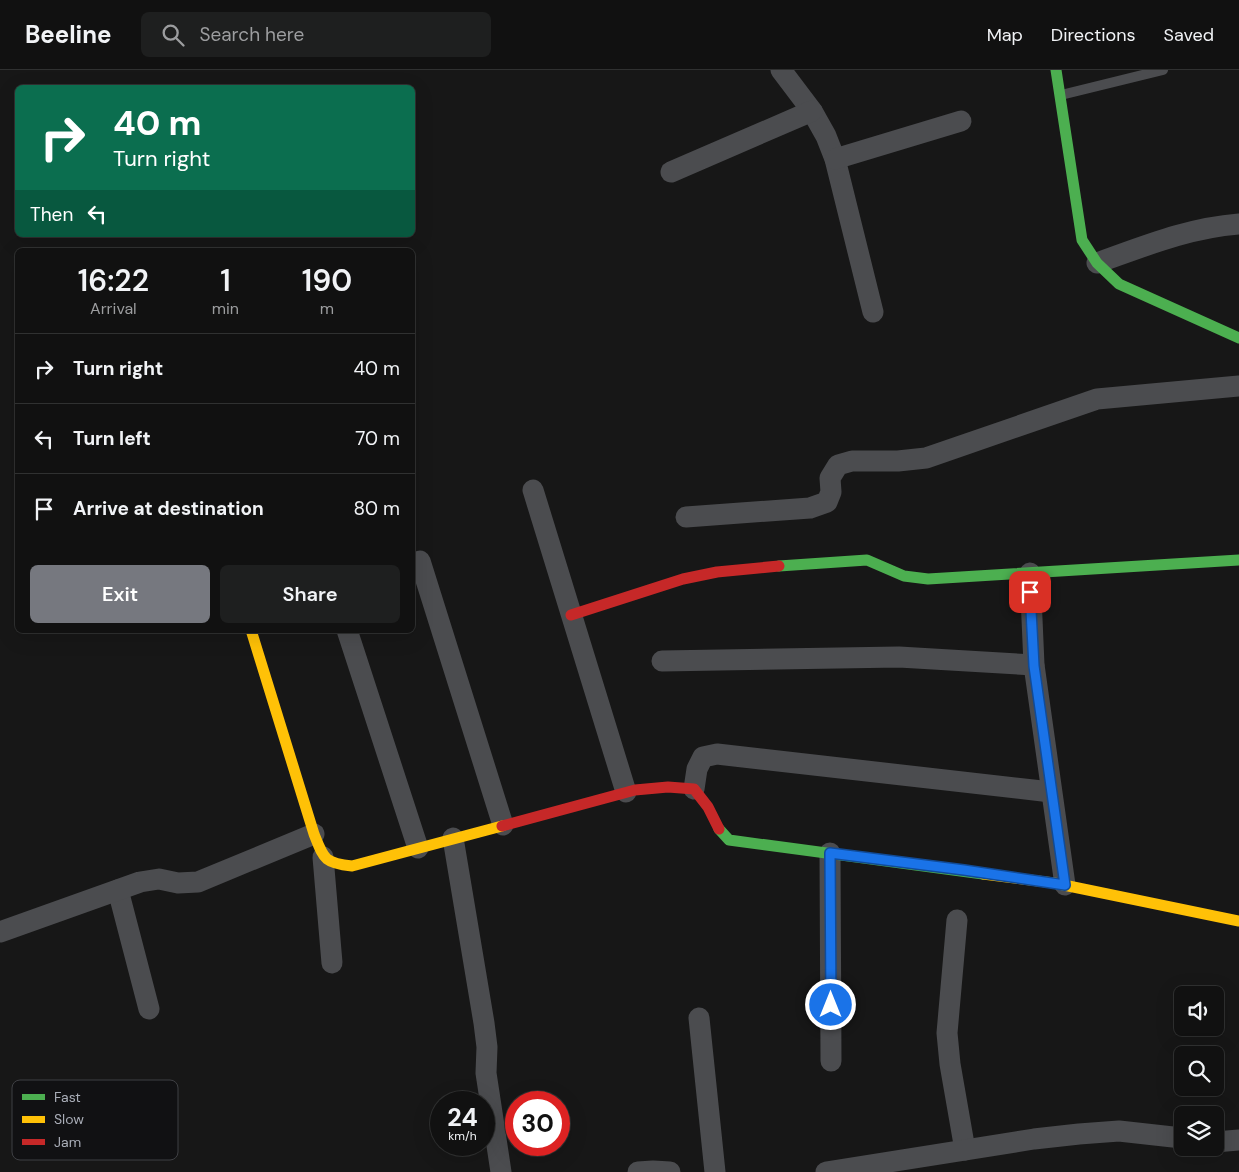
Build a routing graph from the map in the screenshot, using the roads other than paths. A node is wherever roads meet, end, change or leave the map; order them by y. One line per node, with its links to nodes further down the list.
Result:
1 (781, 70): 5 (street)
2 (1056, 70): 4 (street)
3 (1162, 70): 4 (lane)
4 (1060, 95): 10 (street)
5 (812, 111): 7 (street); 8 (street)
6 (961, 121): 7 (street)
7 (835, 159): 11 (street)
8 (671, 172)
9 (1239, 224): 10 (street)
10 (1097, 263): 12 (street)
11 (873, 312)
12 (1239, 338)
13 (1239, 386): 15 (street)
14 (533, 490): 19 (street)
15 (686, 518)
16 (1239, 560): 18 (street)
17 (420, 561): 27 (street)
18 (1030, 573): 19 (street); 23 (street)
19 (572, 615): 25 (street)
20 (252, 633): 28 (street)
21 (347, 633): 30 (street)
22 (662, 661): 23 (street)
23 (1034, 666): 26 (street)
24 (694, 789): 25 (street); 26 (street); 31 (street)
25 (626, 792): 27 (street)
26 (1051, 792): 33 (street)
27 (503, 825): 29 (street)
28 (314, 834): 32 (street); 34 (street)
29 (453, 838): 30 (street); 47 (street)
30 (418, 848): 32 (street)
31 (830, 853): 33 (street); 41 (street)
32 (323, 857): 38 (street)
33 (1065, 885): 36 (street)
34 (118, 890): 37 (street); 39 (street)
35 (957, 920): 45 (street)
36 (1239, 921)
37 (0, 932)
38 (332, 963)
39 (148, 1009)
40 (699, 1018): 50 (street)
41 (831, 1061)
42 (1174, 1137): 45 (street)
43 (1239, 1140): 44 (street)
44 (1224, 1141)
45 (965, 1150): 46 (street)
46 (926, 1164): 51 (street)
47 (501, 1172)
48 (638, 1172): 49 (street)
49 (670, 1172)
50 (715, 1172)
51 (826, 1172)

